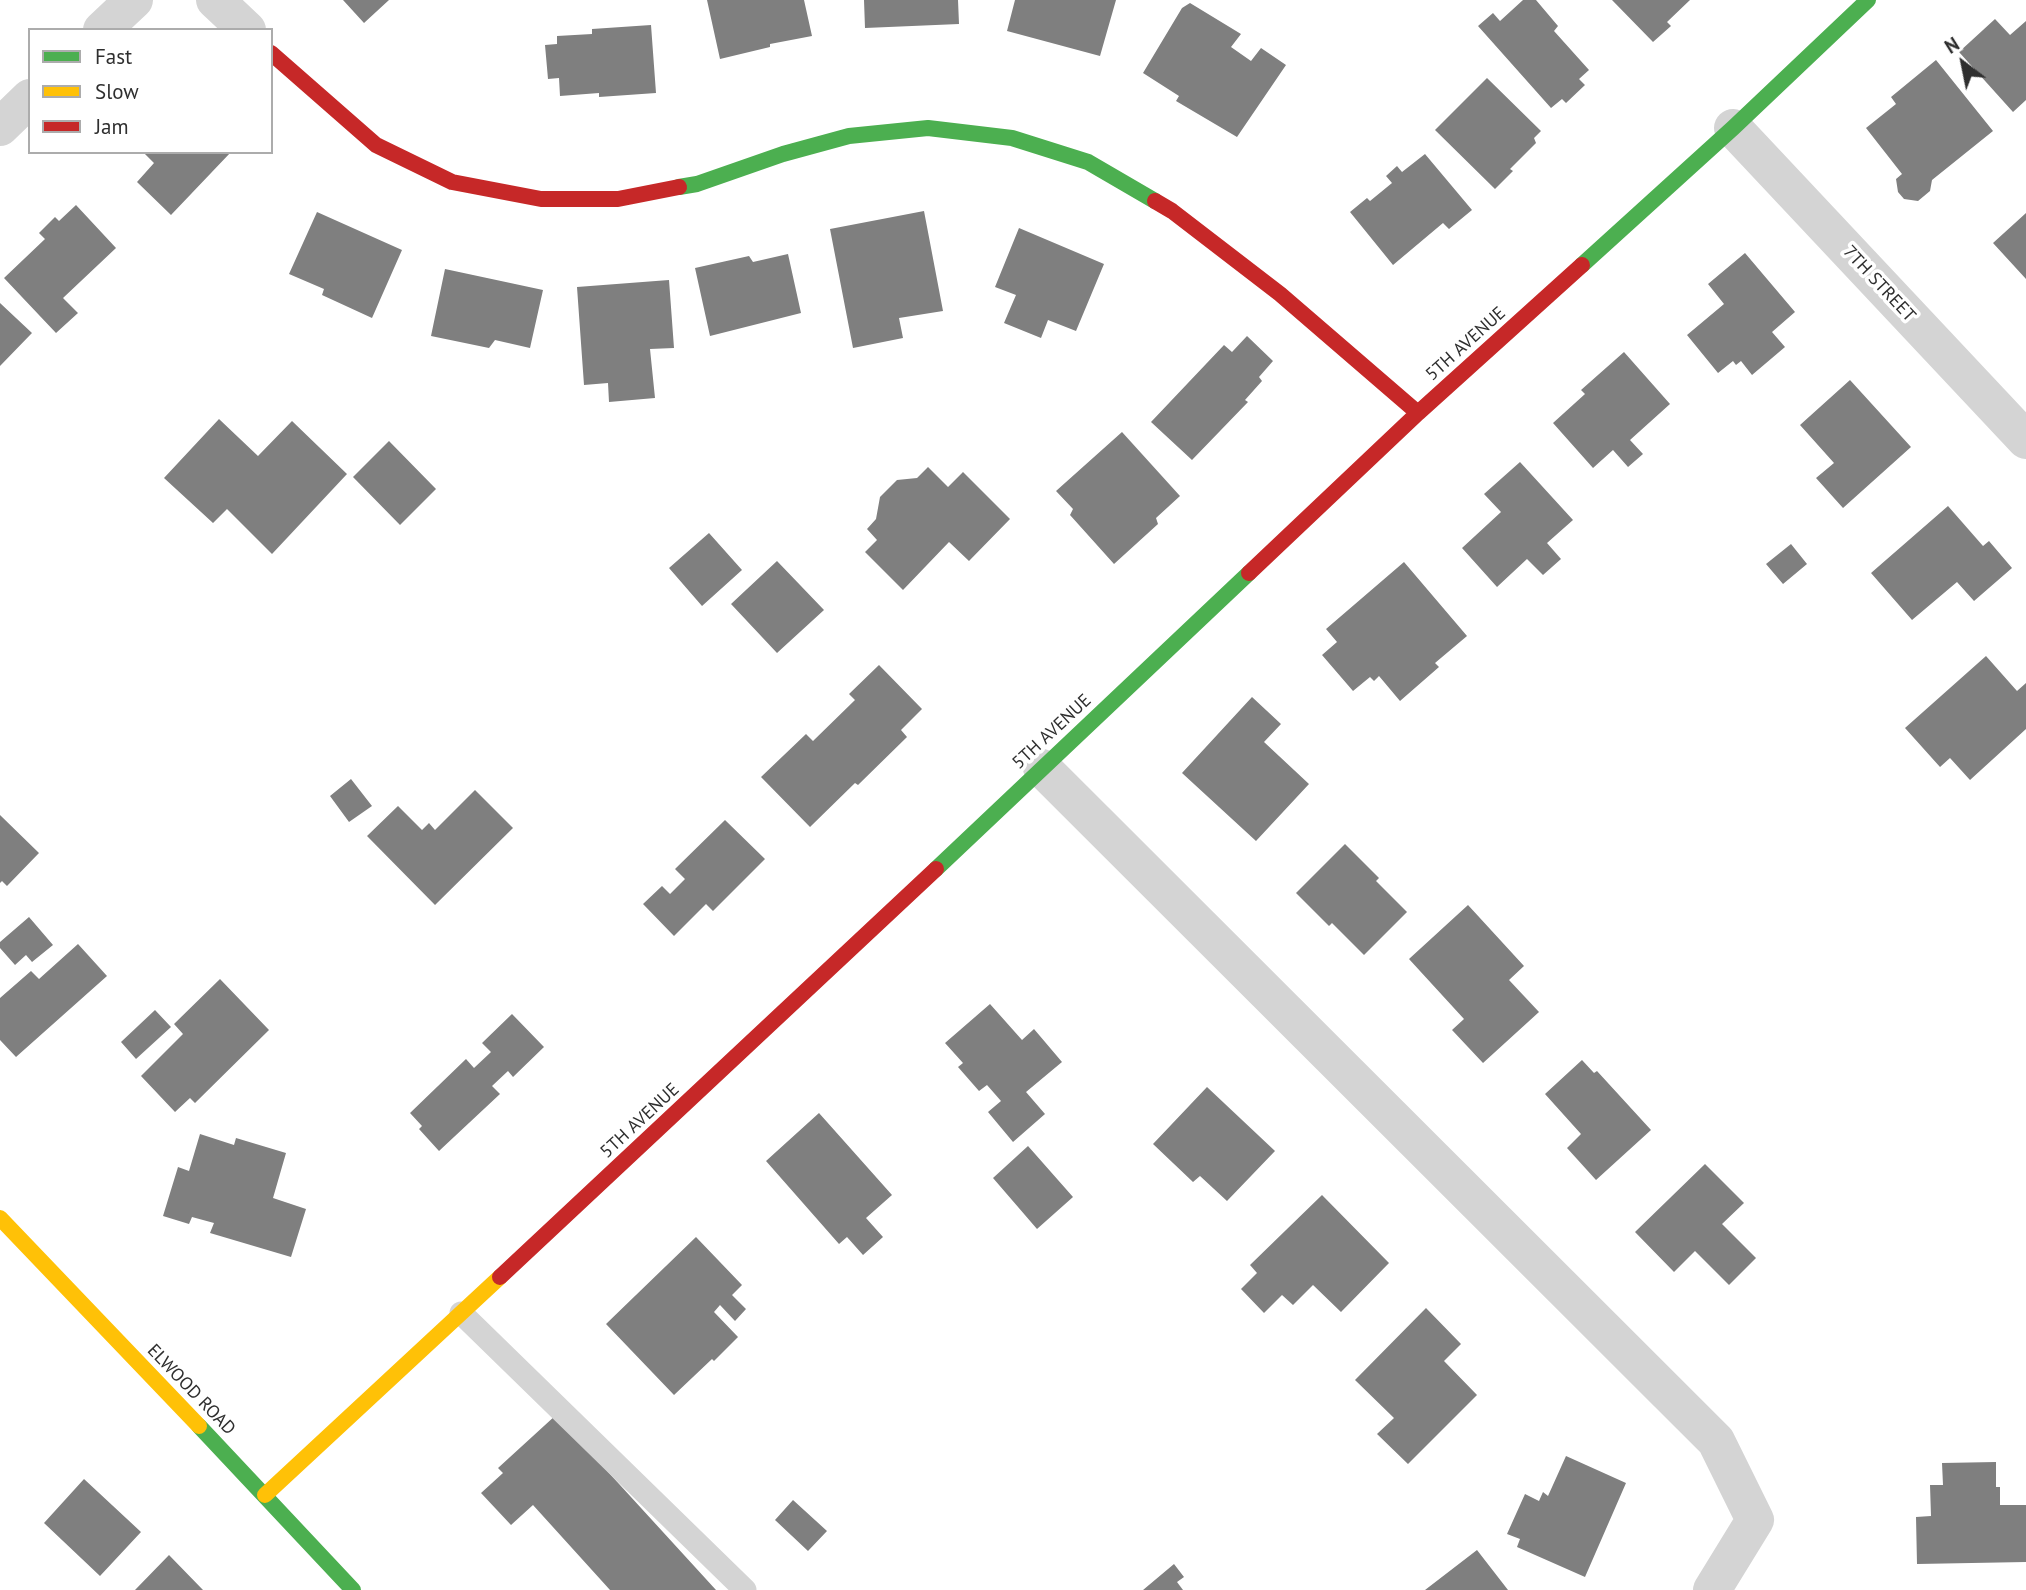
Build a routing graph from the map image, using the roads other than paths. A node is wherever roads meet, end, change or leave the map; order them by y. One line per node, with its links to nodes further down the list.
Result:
1 (134, 0): 4 (street)
2 (215, 0): 5 (street)
3 (1868, 0): 9 (street, 5TH AVENUE)
4 (104, 28)
5 (245, 28)
6 (273, 55): 10 (street)
7 (28, 100): 8 (street)
8 (0, 127)
9 (1733, 128): 10 (street, 5TH AVENUE); 11 (street, 7TH STREET)
10 (1418, 413): 12 (street, 5TH AVENUE)
11 (2026, 440)
12 (1042, 768): 14 (street, 5TH AVENUE); 18 (street)
13 (0, 1218): 15 (street, ELWOOD ROAD)
14 (461, 1313): 15 (street, 5TH AVENUE); 17 (lane)
15 (265, 1495): 16 (street, ELWOOD ROAD)
16 (353, 1590)
17 (745, 1590)
18 (1712, 1590)

